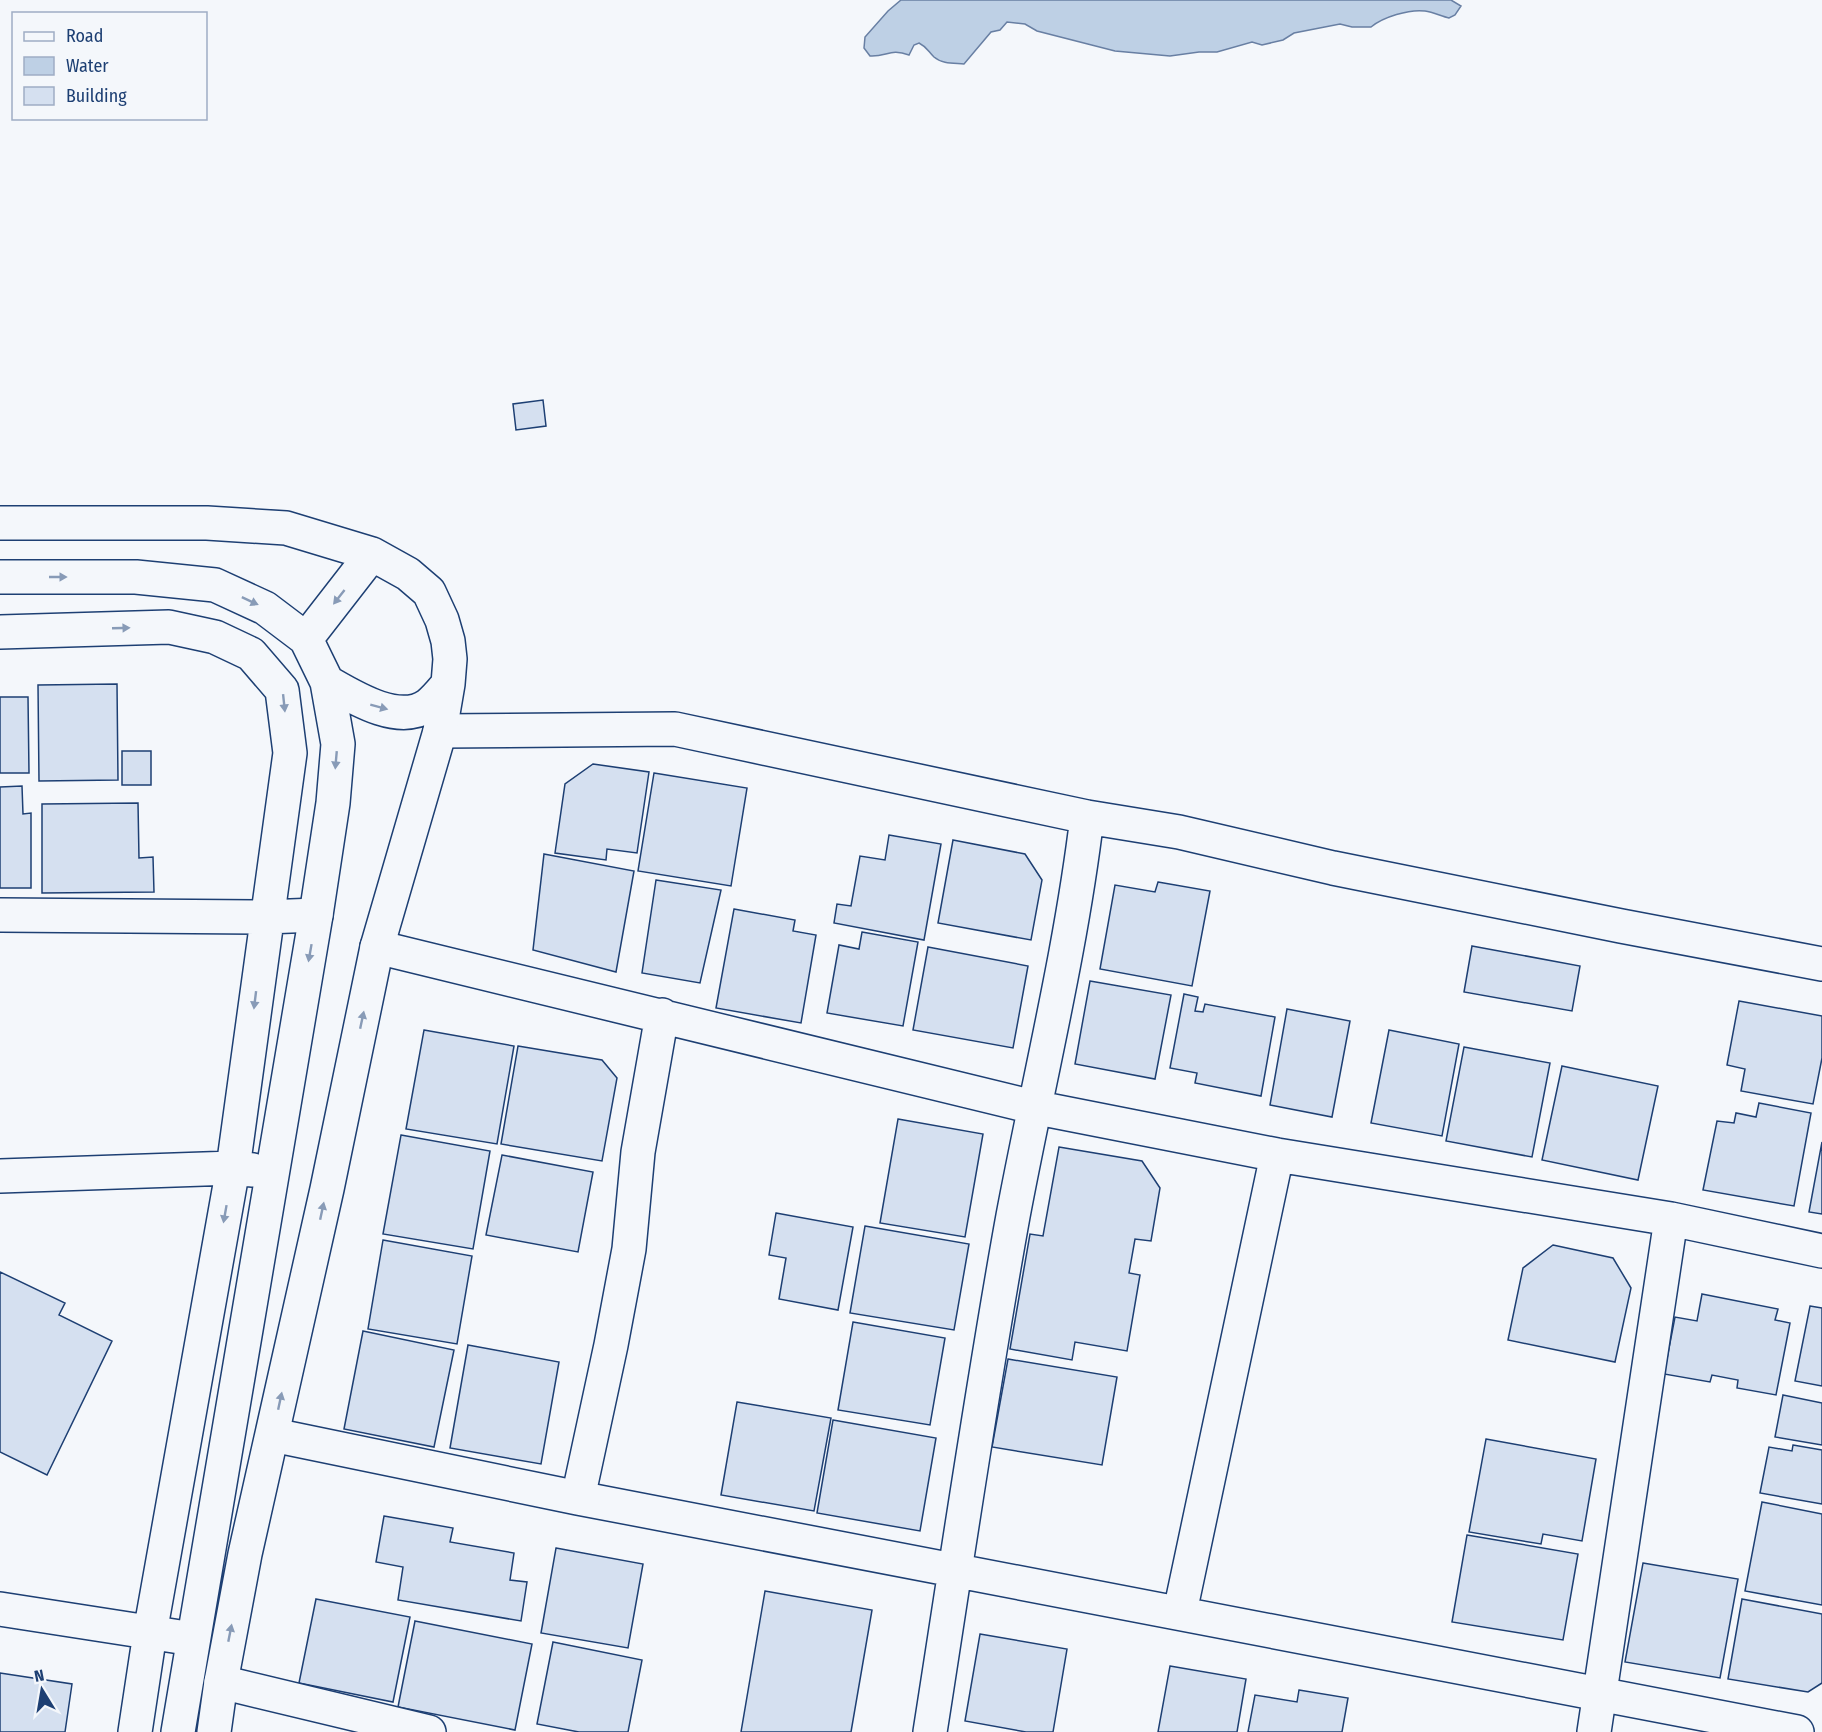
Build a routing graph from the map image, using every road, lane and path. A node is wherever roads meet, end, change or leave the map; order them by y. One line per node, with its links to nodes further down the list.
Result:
1 (0, 523): 2 (street)
2 (372, 554): 5 (street, one-way to 5); 7 (street)
3 (0, 578): 5 (street, one-way to 5)
4 (0, 632): 12 (street, one-way to 12)
5 (306, 639): 6 (street)
6 (327, 682): 7 (street, one-way to 7); 11 (street, one-way to 11)
7 (448, 684): 8 (street)
8 (440, 731): 9 (street); 13 (street)
9 (1087, 817): 14 (street); 16 (street)
10 (0, 915): 12 (street)
11 (316, 915): 12 (street); 19 (street, one-way to 19)
12 (266, 917): 18 (street, one-way to 18)
13 (377, 947): 15 (street); 23 (street, one-way to 13)
14 (1822, 964)
15 (662, 1015): 16 (street); 24 (street)
16 (1033, 1107): 17 (street); 25 (street)
17 (1277, 1155): 21 (street); 27 (street)
18 (233, 1168): 19 (street); 20 (street); 28 (street, one-way to 28)
19 (272, 1173): 29 (street)
20 (0, 1176)
21 (1671, 1219): 22 (street); 31 (street)
22 (1822, 1251)
23 (273, 1435): 24 (street); 30 (street, one-way to 23)
24 (578, 1498): 25 (street)
25 (956, 1570): 27 (street); 36 (street)
26 (0, 1609): 28 (street)
27 (1180, 1612): 31 (street)
28 (150, 1633): 29 (street); 32 (street)
29 (193, 1639): 33 (street)
30 (221, 1682): 34 (street); 35 (street)
31 (1600, 1694): 37 (street); 38 (street)
32 (135, 1732)
33 (178, 1732)
34 (213, 1732)
35 (429, 1732)
36 (930, 1732)
37 (1594, 1732)
38 (1797, 1732)

